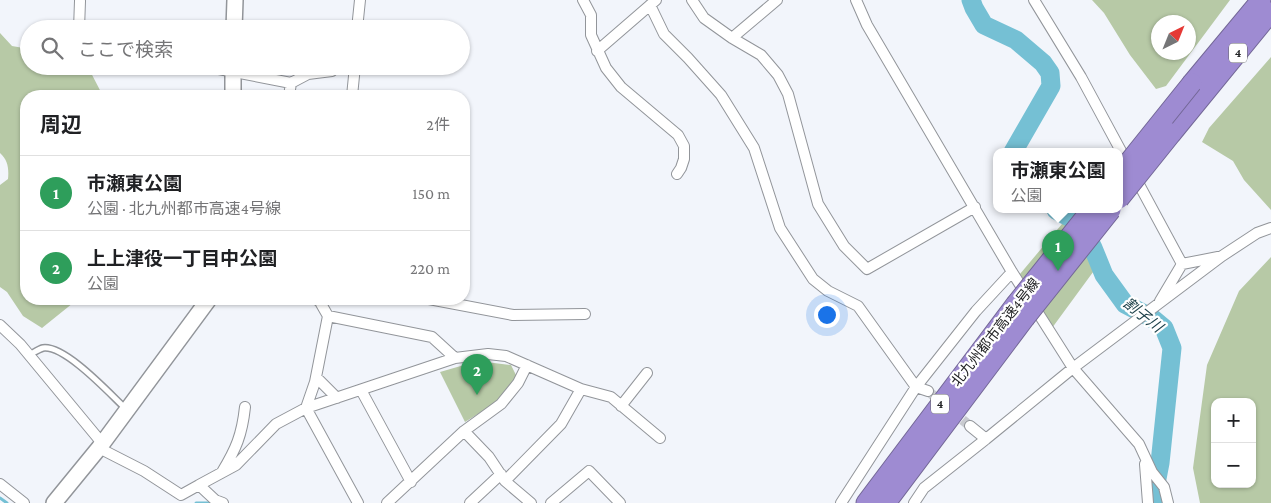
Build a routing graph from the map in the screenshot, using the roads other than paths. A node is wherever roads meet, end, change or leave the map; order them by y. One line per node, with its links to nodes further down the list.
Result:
1 (235, 0): 14 (street)
2 (360, 0): 15 (street)
3 (583, 0): 19 (street)
4 (692, 0): 17 (street)
5 (777, 0): 17 (street)
6 (856, 0): 34 (street)
7 (1034, 0): 29 (street)
8 (1254, 0): 18 (highway)
9 (1261, 0): 18 (highway, 4)
10 (80, 2): 13 (street)
11 (653, 2): 19 (street); 55 (street)
12 (1271, 12): 28 (highway, 4)
13 (79, 20)
14 (234, 20)
15 (358, 20)
16 (1271, 24): 28 (highway)
17 (732, 38): 34 (street)
18 (1219, 50): 28 (highway, 4)
19 (597, 51): 32 (street)
20 (233, 75): 25 (street)
21 (255, 75): 24 (street)
22 (306, 75): 24 (street)
23 (354, 75): 27 (street)
24 (290, 83): 26 (street)
25 (234, 90)
26 (289, 90)
27 (353, 90)
28 (1202, 91): 31 (highway, 4, bridge); 33 (highway, 4, bridge)
29 (1119, 148)
30 (1123, 155): 39 (street)
31 (1123, 170)
32 (676, 174)
33 (1123, 194)
34 (975, 207): 40 (street)
35 (1089, 213): 45 (highway, 北九州都市高速4号線 / 4, bridge)
36 (1108, 213): 45 (highway, 北九州都市高速4号線 / 4, bridge)
37 (1271, 228): 38 (street)
38 (1222, 256): 39 (street); 44 (street)
39 (1182, 264): 44 (street)
40 (1012, 272): 52 (street); 55 (street)
41 (205, 305): 63 (street)
42 (322, 305): 47 (street)
43 (459, 305): 46 (street)
44 (1156, 306): 52 (street)
45 (1020, 311): 86 (highway, 北九州都市高速4号線 / 4); 87 (highway, 北九州都市高速4号線 / 4)
46 (585, 314)
47 (328, 316): 50 (street); 54 (street)
48 (0, 326): 49 (street)
49 (29, 355): 63 (lane); 68 (street)
50 (455, 358): 51 (street); 56 (street)
51 (527, 365): 57 (street); 65 (street)
52 (1073, 368): 67 (street); 69 (street)
53 (647, 373): 60 (street)
54 (316, 377): 59 (street); 62 (street)
55 (916, 387): 58 (street); 85 (street)
56 (361, 390): 59 (street); 72 (street)
57 (581, 390): 60 (street); 71 (street)
58 (928, 391)
59 (337, 398): 62 (street)
60 (621, 406): 66 (street)
61 (245, 407): 70 (street)
62 (306, 408): 70 (street); 79 (street)
63 (127, 410): 68 (street)
64 (970, 426): 67 (street)
65 (464, 431): 71 (street); 72 (street)
66 (660, 438)
67 (986, 439): 88 (street)
68 (100, 445): 75 (street); 77 (street)
69 (1145, 460): 89 (street); 90 (street)
70 (221, 473): 74 (street)
71 (503, 477): 81 (street); 82 (street)
72 (411, 482): 80 (street)
73 (0, 484): 76 (street)
74 (199, 485): 75 (street); 78 (street)
75 (181, 500)
76 (24, 503)
77 (54, 503)
78 (223, 503)
79 (358, 503)
80 (387, 503)
81 (470, 503)
82 (531, 503)
83 (551, 503): 84 (street)
84 (620, 503)
85 (841, 503)
86 (866, 503)
87 (886, 503)
88 (914, 503)
89 (1148, 503)
90 (1168, 503)

